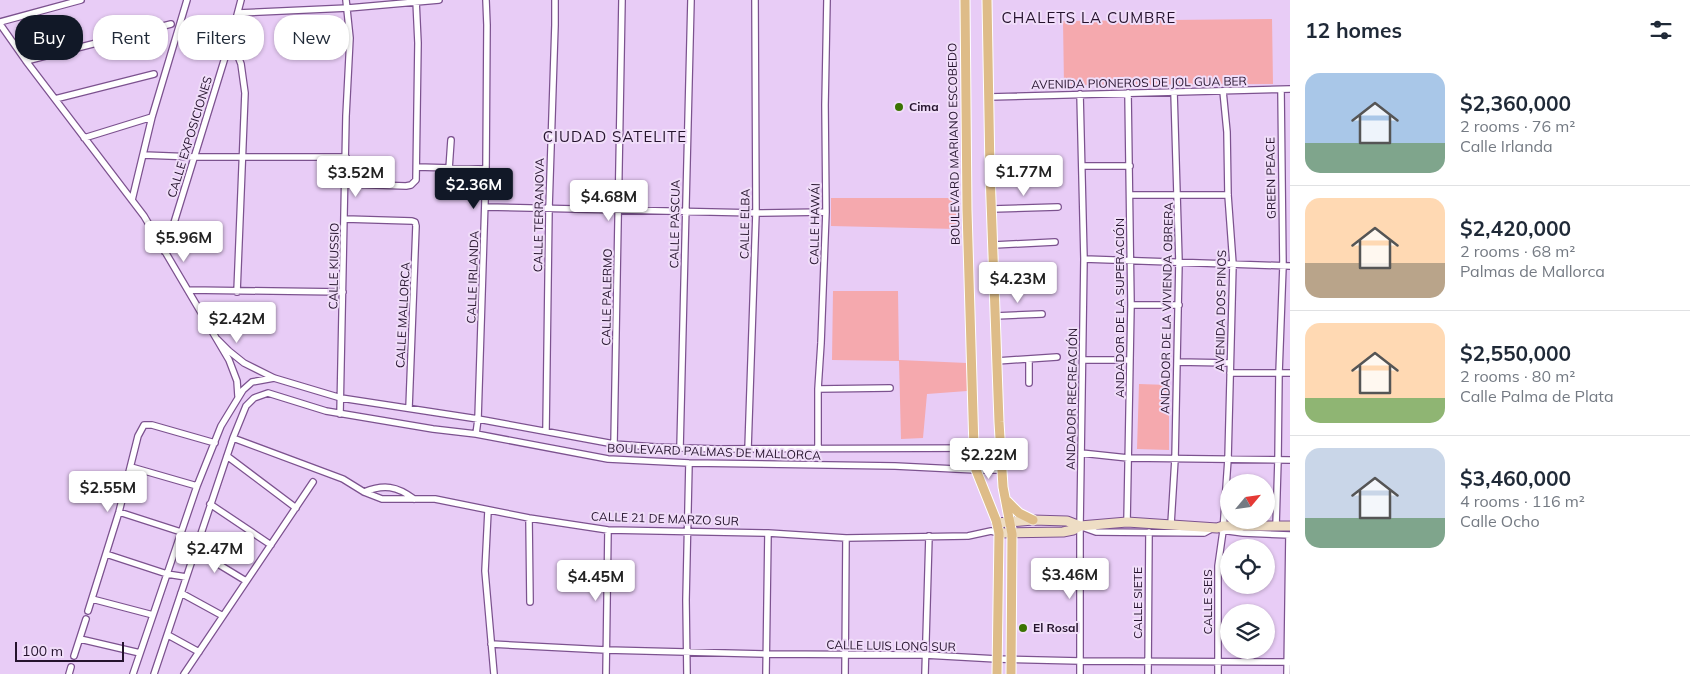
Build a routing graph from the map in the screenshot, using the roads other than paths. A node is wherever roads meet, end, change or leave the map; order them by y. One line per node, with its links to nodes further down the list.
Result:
1 (81, 0): 17 (street)
2 (187, 0): 31 (street)
3 (241, 0): 16 (street, CALLE EXPOSICIONES)
4 (346, 0): 15 (street, CALLE KIUSSIO)
5 (439, 0): 14 (street)
6 (486, 0): 42 (street, CALLE IRLANDA)
7 (554, 0): 52 (street, CALLE TERRANOVA)
8 (622, 0): 53 (street, CALLE PALERMO)
9 (691, 0): 55 (street, CALLE PASCUA)
10 (755, 0): 57 (street, CALLE ELBA)
11 (827, 0): 56 (street, CALLE HAWÁI)
12 (965, 0): 106 (main road, BOULEVARD MARIANO ESCOBEDO)
13 (987, 0): 29 (main road)
14 (416, 1): 15 (street); 40 (street)
15 (348, 8): 16 (street); 37 (street, CALLE KIUSSIO)
16 (238, 13)
17 (0, 23): 21 (street)
18 (171, 24): 21 (street)
19 (224, 60): 35 (street, CALLE EXPOSICIONES)
20 (239, 60): 36 (street)
21 (26, 61): 30 (street)
22 (154, 74): 30 (street)
23 (1280, 90): 24 (street, AVENIDA PIONEROS DE JOL GUA BER); 25 (street, AVENIDA PIONEROS DE JOL GUA BER); 66 (street, GREEN PEACE)
24 (1290, 90)
25 (1223, 91): 26 (street, AVENIDA PIONEROS DE JOL GUA BER); 47 (street, AVENIDA DOS PINOS)
26 (1174, 92): 28 (street, AVENIDA PIONEROS DE JOL GUA BER); 48 (street, ANDADOR DE LA VIVIENDA OBRERA)
27 (1080, 94): 28 (street, AVENIDA PIONEROS DE JOL GUA BER); 29 (street, AVENIDA PIONEROS DE JOL GUA BER); 38 (street, ANDADOR RECREACIÓN)
28 (1128, 94): 39 (street, ANDADOR DE LA SUPERACIÓN)
29 (989, 97): 44 (main road)
30 (55, 99): 32 (street)
31 (152, 117): 32 (street); 34 (street)
32 (84, 138): 49 (street)
33 (451, 140): 41 (street)
34 (143, 154): 35 (street); 49 (street)
35 (195, 157): 36 (street); 61 (street, CALLE EXPOSICIONES)
36 (241, 157): 37 (street); 71 (street)
37 (346, 157): 45 (street, CALLE KIUSSIO)
38 (1083, 166): 39 (street); 62 (street, ANDADOR RECREACIÓN)
39 (1130, 166): 46 (street, ANDADOR DE LA SUPERACIÓN)
40 (417, 167): 41 (street); 45 (street)
41 (449, 169): 42 (street)
42 (486, 170): 51 (street, CALLE IRLANDA)
43 (1056, 170): 44 (street)
44 (990, 172): 54 (main road)
45 (346, 184): 58 (street, CALLE KIUSSIO)
46 (1130, 195): 48 (street); 63 (street, ANDADOR DE LA SUPERACIÓN)
47 (1228, 195): 48 (street); 65 (street, AVENIDA DOS PINOS)
48 (1178, 196): 64 (street, ANDADOR DE LA VIVIENDA OBRERA)
49 (132, 200): 61 (street)
50 (1058, 206): 54 (street)
51 (485, 207): 52 (street); 96 (street, CALLE IRLANDA)
52 (549, 208): 53 (street); 97 (street, CALLE TERRANOVA)
53 (619, 209): 55 (street); 101 (street, CALLE PALERMO)
54 (992, 209): 60 (main road)
55 (685, 211): 57 (street); 102 (street, CALLE PASCUA)
56 (826, 212): 57 (street); 91 (street, CALLE HAWÁI)
57 (756, 213): 105 (street, CALLE ELBA)
58 (345, 219): 72 (street, CALLE KIUSSIO); 94 (street, CALLE MALLORCA)
59 (1055, 242): 60 (street)
60 (994, 245): 69 (main road)
61 (165, 252): 70 (street)
62 (1084, 259): 63 (street); 80 (street, ANDADOR RECREACIÓN)
63 (1131, 261): 64 (street); 73 (street, ANDADOR DE LA SUPERACIÓN)
64 (1179, 262): 65 (street); 74 (street, ANDADOR DE LA VIVIENDA OBRERA)
65 (1233, 264): 66 (street); 84 (street, AVENIDA DOS PINOS)
66 (1283, 266): 67 (street); 86 (street, GREEN PEACE)
67 (1290, 266)
68 (1049, 278): 69 (street)
69 (995, 280): 76 (main road)
70 (188, 290): 71 (street); 77 (street)
71 (237, 292): 72 (street)
72 (343, 292): 93 (street, CALLE KIUSSIO)
73 (1131, 305): 74 (street); 81 (street, ANDADOR DE LA SUPERACIÓN)
74 (1178, 305): 83 (street, ANDADOR DE LA VIVIENDA OBRERA)
75 (1042, 314): 76 (street)
76 (996, 316): 82 (main road)
77 (217, 339): 88 (street, BOULEVARD PALMAS DE MALLORCA); 92 (street)
78 (1056, 357): 79 (street)
79 (1029, 359): 82 (street); 89 (street)
80 (1083, 360): 81 (street); 107 (street, ANDADOR RECREACIÓN)
81 (1130, 360): 109 (street, ANDADOR DE LA SUPERACIÓN)
82 (997, 361): 104 (main road)
83 (1177, 362): 84 (street); 110 (street, ANDADOR DE LA VIVIENDA OBRERA)
84 (1230, 363): 85 (street, AVENIDA DOS PINOS)
85 (1230, 372): 86 (street); 111 (street, AVENIDA DOS PINOS)
86 (1278, 373): 87 (street); 112 (street, GREEN PEACE)
87 (1290, 373)
88 (274, 378): 92 (street); 93 (street, BOULEVARD PALMAS DE MALLORCA)
89 (1029, 383)
90 (890, 388): 91 (street)
91 (818, 389): 103 (street, CALLE HAWÁI)
92 (238, 396): 100 (street)
93 (341, 398): 94 (street, BOULEVARD PALMAS DE MALLORCA); 95 (street, CALLE KIUSSIO)
94 (409, 408): 96 (street, BOULEVARD PALMAS DE MALLORCA)
95 (340, 414): 98 (street, BOULEVARD PALMAS DE MALLORCA); 99 (street, BOULEVARD PALMAS DE MALLORCA)
96 (478, 419): 97 (street, BOULEVARD PALMAS DE MALLORCA); 98 (street, CALLE IRLANDA)
97 (546, 431): 101 (street, BOULEVARD PALMAS DE MALLORCA)
98 (476, 434): 114 (street, BOULEVARD PALMAS DE MALLORCA)
99 (233, 438): 108 (street); 121 (street, CALLE 21 DE MARZO SUR)
100 (215, 443): 115 (street); 119 (street)
101 (614, 444): 102 (street, BOULEVARD PALMAS DE MALLORCA)
102 (680, 448): 105 (street, BOULEVARD PALMAS DE MALLORCA)
103 (818, 448): 105 (street, BOULEVARD PALMAS DE MALLORCA); 106 (street, BOULEVARD PALMAS DE MALLORCA)
104 (1000, 448): 106 (street, BOULEVARD PALMAS DE MALLORCA); 117 (main road)
105 (748, 449)
106 (974, 449): 116 (main road, BOULEVARD MARIANO ESCOBEDO)
107 (1081, 453): 109 (street); 134 (street, ANDADOR RECREACIÓN)
108 (227, 456): 125 (street); 126 (street)
109 (1128, 458): 110 (street); 132 (street, ANDADOR DE LA SUPERACIÓN)
110 (1175, 459): 111 (street); 133 (street, ANDADOR DE LA VIVIENDA OBRERA)
111 (1228, 459): 112 (street); 136 (street, AVENIDA DOS PINOS)
112 (1278, 460): 113 (street); 135 (street, GREEN PEACE)
113 (1290, 460)
114 (689, 463): 116 (street, BOULEVARD PALMAS DE MALLORCA); 140 (street)
115 (131, 467): 119 (street); 128 (street)
116 (976, 470): 117 (street, BOULEVARD PALMAS DE MALLORCA); 137 (main road, BOULEVARD MARIANO ESCOBEDO)
117 (1002, 470): 122 (main road)
118 (313, 482): 126 (street)
119 (197, 486): 139 (street)
120 (400, 490): 121 (street); 123 (street); 124 (street)
121 (364, 492): 123 (street, CALLE 21 DE MARZO SUR)
122 (1005, 498): 130 (main road); 131 (main road)
123 (398, 500): 124 (street, CALLE 21 DE MARZO SUR)
124 (414, 500): 127 (street, CALLE 21 DE MARZO SUR)
125 (210, 504): 147 (street); 148 (street)
126 (296, 508): 147 (street)
127 (488, 510): 129 (street, CALLE 21 DE MARZO SUR); 162 (street)
128 (119, 512): 139 (street); 149 (street)
129 (529, 518): 138 (street, CALLE 21 DE MARZO SUR); 155 (street)
130 (1033, 520): 131 (street); 134 (street)
131 (1010, 521): 137 (street); 144 (main road)
132 (1127, 522): 133 (street); 134 (street)
133 (1171, 524): 136 (street)
134 (1080, 526): 141 (street); 144 (street); 173 (street, ANDADOR RECREACIÓN)
135 (1276, 526): 136 (street); 142 (street)
136 (1219, 528): 141 (street); 142 (street); 175 (street, CALLE SEIS)
137 (996, 529): 144 (street); 145 (street, CALLE 21 DE MARZO SUR); 171 (main road, BOULEVARD MARIANO ESCOBEDO)
138 (608, 530): 140 (street, CALLE 21 DE MARZO SUR); 163 (street)
139 (181, 532): 150 (street)
140 (687, 532): 143 (street, CALLE 21 DE MARZO SUR); 164 (street)
141 (1149, 532): 174 (street, CALLE SIETE)
142 (1290, 532): 176 (street)
143 (768, 533): 146 (street, CALLE 21 DE MARZO SUR); 167 (street)
144 (1012, 534): 172 (main road)
145 (930, 536): 146 (street, CALLE 21 DE MARZO SUR); 169 (street)
146 (846, 538): 168 (street)
147 (271, 545): 152 (street)
148 (195, 550): 151 (street); 152 (street)
149 (106, 554): 150 (street); 154 (street)
150 (167, 574): 151 (street); 157 (street)
151 (186, 577): 153 (street)
152 (246, 581): 158 (street)
153 (181, 593): 158 (street); 160 (street)
154 (92, 599): 156 (street); 157 (street)
155 (530, 602)
156 (88, 611)
157 (153, 615): 166 (street)
158 (223, 616): 165 (street)
159 (86, 620): 161 (street)
160 (168, 635): 165 (street); 180 (street)
161 (80, 639): 166 (street); 170 (street)
162 (491, 644): 163 (street, CALLE LUIS LONG SUR); 182 (street)
163 (606, 650): 164 (street, CALLE LUIS LONG SUR); 183 (street)
164 (688, 651): 167 (street, CALLE LUIS LONG SUR); 184 (street)
165 (199, 652): 181 (street)
166 (140, 653): 179 (street)
167 (766, 654): 168 (street, CALLE LUIS LONG SUR); 185 (street)
168 (845, 655): 169 (street, CALLE LUIS LONG SUR); 186 (street)
169 (925, 655): 171 (street, CALLE LUIS LONG SUR); 187 (street)
170 (74, 656)
171 (997, 659): 172 (street, CALLE LUIS LONG SUR); 188 (main road, BOULEVARD MARIANO ESCOBEDO)
172 (1012, 660): 173 (street, CALLE LUIS LONG SUR); 189 (main road)
173 (1080, 660): 174 (street, CALLE LUIS LONG SUR); 190 (street, ANDADOR RECREACIÓN)
174 (1148, 661): 175 (street, CALLE LUIS LONG SUR); 191 (street, CALLE SIETE)
175 (1218, 661): 176 (street, CALLE LUIS LONG SUR); 192 (street, CALLE SEIS)
176 (1289, 662): 193 (street)
177 (71, 667): 178 (street)
178 (69, 674)
179 (133, 674)
180 (154, 674)
181 (184, 674)
182 (494, 674)
183 (606, 674)
184 (687, 674)
185 (766, 674)
186 (845, 674)
187 (925, 674)
188 (997, 674)
189 (1011, 674)
190 (1080, 674)
191 (1148, 674)
192 (1218, 674)
193 (1287, 674)

